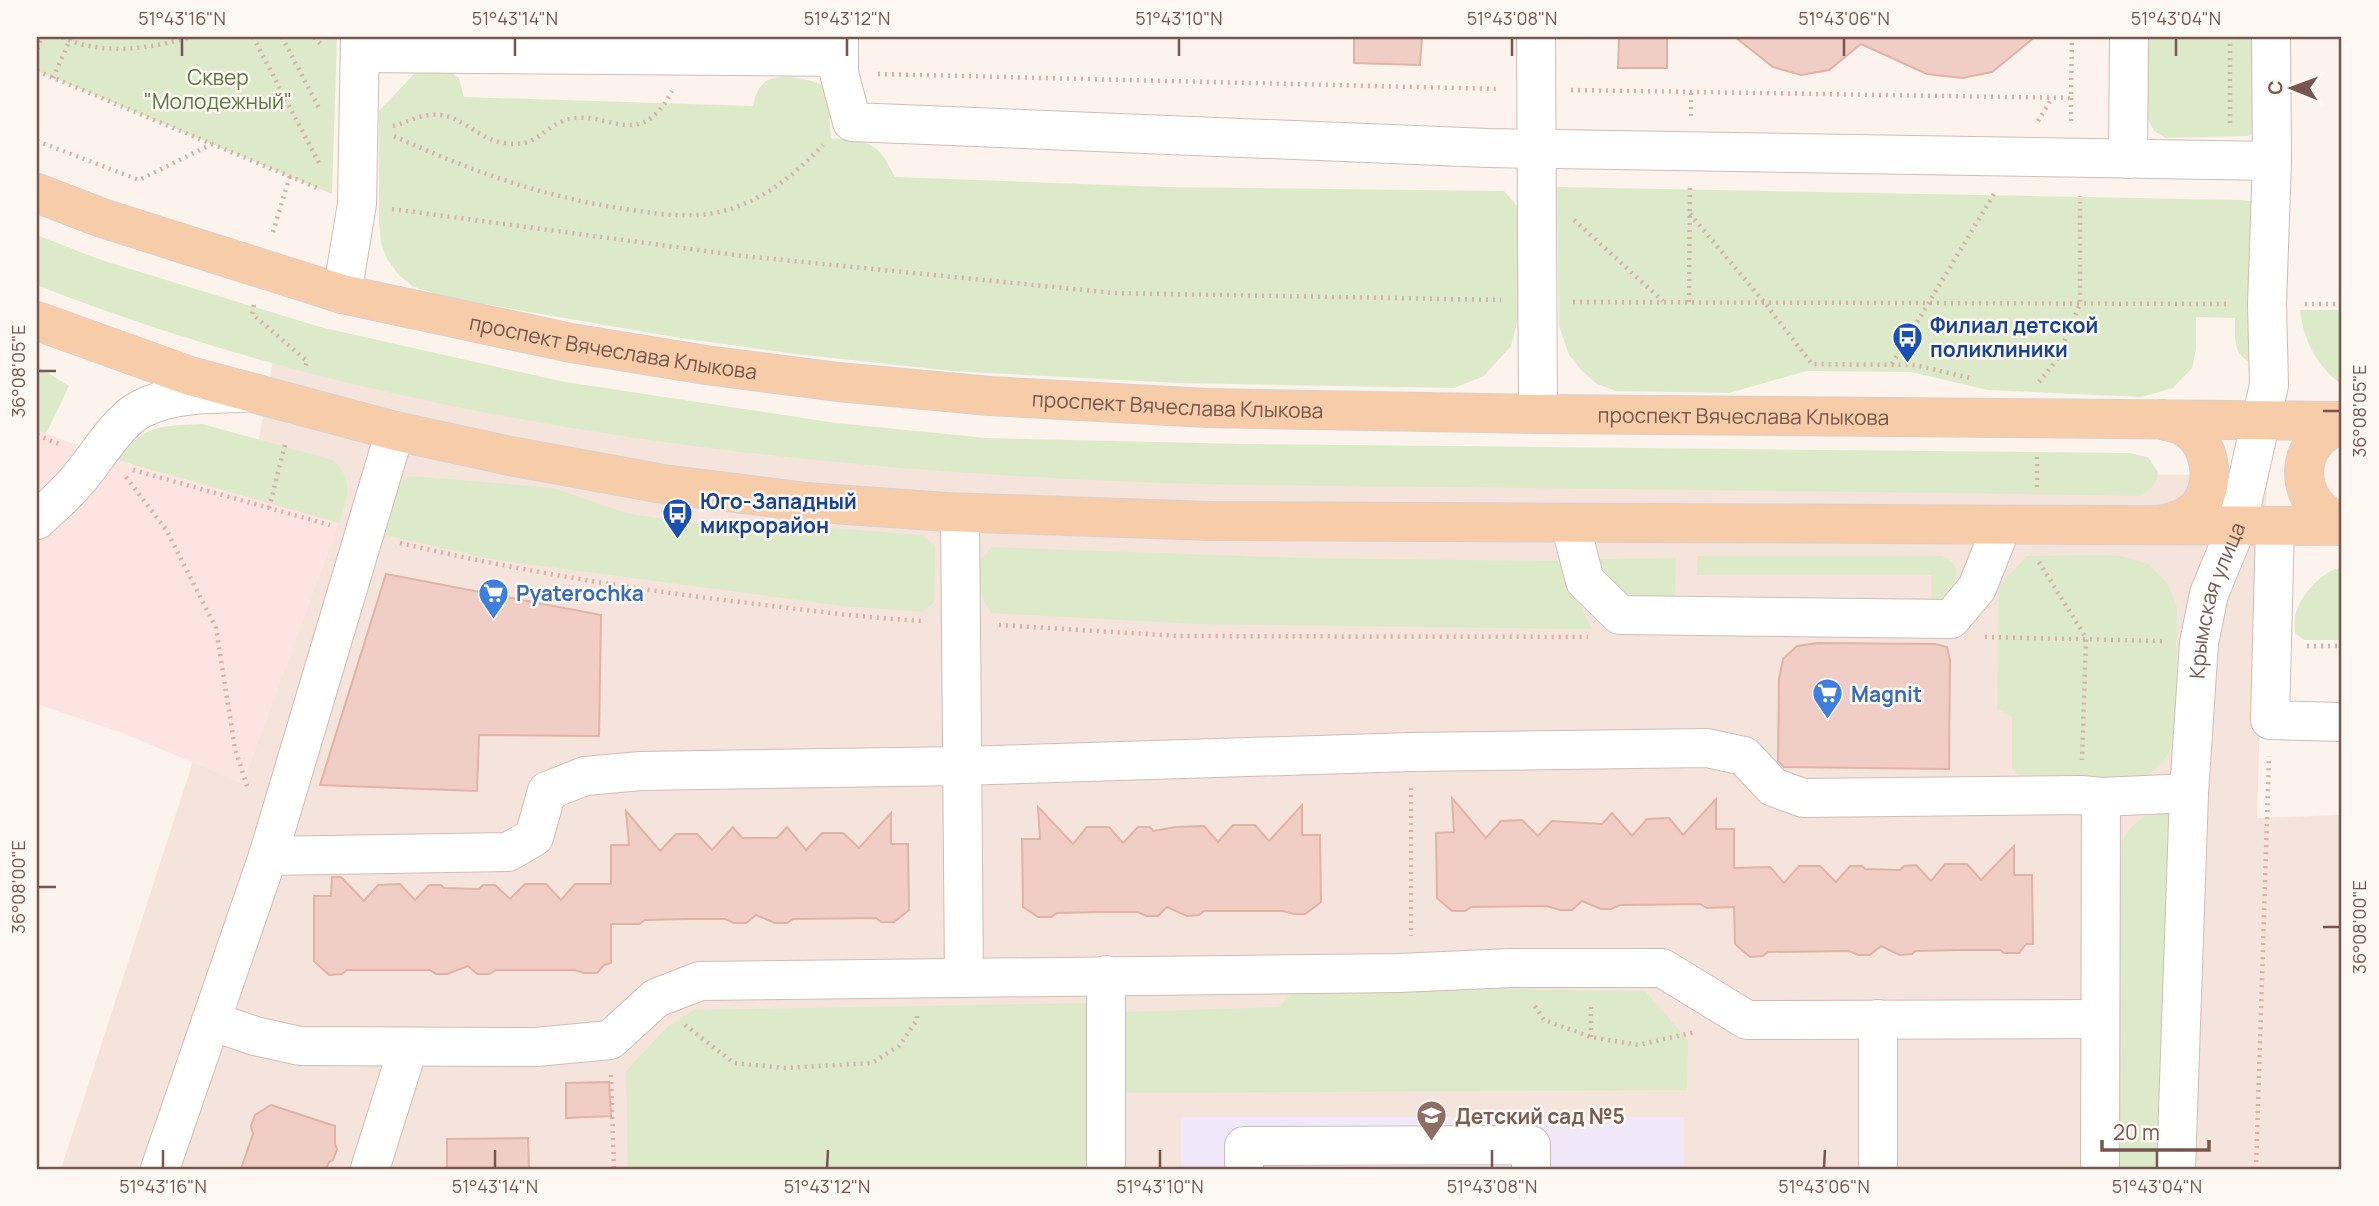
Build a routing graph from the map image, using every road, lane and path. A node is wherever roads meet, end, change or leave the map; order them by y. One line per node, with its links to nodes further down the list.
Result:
1 (42, 37): 12 (path)
2 (62, 37): 10 (path)
3 (190, 37): 10 (path)
4 (253, 37): 29 (path)
5 (282, 37): 20 (path)
6 (1536, 37): 17 (street)
7 (2072, 37): 19 (path)
8 (2129, 37): 27 (street)
9 (2272, 37): 28 (street, Крымская улица)
10 (70, 38): 16 (path)
11 (360, 45): 13 (street); 20 (street)
12 (37, 49)
13 (690, 56): 14 (street); 20 (path)
14 (839, 56): 17 (path); 21 (street)
15 (37, 71): 16 (path)
16 (53, 78): 23 (path)
17 (1536, 90): 18 (path); 24 (street)
18 (1691, 92): 19 (path); 25 (path)
19 (2052, 98): 26 (path)
20 (353, 121): 21 (path); 32 (street)
21 (852, 122): 24 (street)
22 (37, 141): 23 (path)
23 (212, 144): 30 (path)
24 (1537, 149): 25 (street); 37 (street)
25 (1690, 152): 26 (street); 33 (path)
26 (2016, 157): 27 (street); 41 (path)
27 (2128, 159): 28 (street)
28 (2272, 161): 42 (street, Крымская улица)
29 (321, 168)
30 (290, 176): 32 (path); 35 (path)
31 (37, 193): 35 (main road, проспект Вячеслава Клыкова)
32 (357, 204): 36 (street); 37 (path)
33 (1690, 214): 39 (path); 40 (path)
34 (1572, 217): 38 (path)
35 (263, 270): 36 (main road, проспект Вячеслава Клыкова); 48 (path)
36 (342, 294): 49 (main road, проспект Вячеслава Клыкова)
37 (1536, 301): 38 (path); 49 (street)
38 (1664, 302): 39 (path)
39 (1689, 302): 40 (path)
40 (1764, 302): 41 (path); 45 (path)
41 (1928, 303): 42 (path); 45 (path)
42 (2267, 304): 43 (path); 51 (street, Крымская улица)
43 (2342, 304)
44 (37, 321): 47 (main road)
45 (1892, 365): 46 (path)
46 (1982, 381)
47 (245, 393): 48 (main road); 55 (street)
48 (296, 404): 53 (main road); 56 (path)
49 (1538, 414): 50 (main road, проспект Вячеслава Клыкова)
50 (2162, 419): 51 (main road, проспект Вячеслава Клыкова); 62 (main road)
51 (2262, 420): 52 (main road, проспект Вячеслава Клыкова); 63 (street, Крымская улица)
52 (2342, 423): 60 (main road)
53 (395, 430): 57 (main road); 65 (street)
54 (37, 435): 55 (path)
55 (107, 461): 56 (path); 58 (street); 77 (path)
56 (269, 508): 65 (path)
57 (960, 513): 59 (main road); 66 (street)
58 (37, 520)
59 (1570, 523): 61 (main road); 61 (street)
60 (2342, 524): 64 (main road)
61 (2002, 525): 62 (main road)
62 (2158, 525): 63 (main road)
63 (2237, 526): 64 (main road); 69 (street, Крымская улица)
64 (2275, 526): 70 (street)
65 (365, 535): 66 (path); 79 (street)
66 (961, 623): 67 (path); 75 (street)
67 (1596, 636)
68 (1976, 637): 69 (path)
69 (2199, 643): 76 (street, Крымская улица)
70 (2272, 645): 71 (path); 72 (street)
71 (2342, 646)
72 (2270, 720): 73 (street); 101 (path)
73 (2342, 722)
74 (1411, 752): 75 (street); 78 (street); 81 (path)
75 (961, 766): 79 (street); 83 (street)
76 (2189, 793): 78 (street); 100 (street, Крымская улица)
77 (250, 797)
78 (2101, 797): 87 (street)
79 (268, 856): 89 (street)
80 (1512, 968): 81 (street); 88 (street); 88 (path)
81 (1411, 973): 82 (street)
82 (1106, 975): 83 (street); 95 (street)
83 (964, 978): 84 (street)
84 (917, 979): 85 (street); 85 (path)
85 (656, 998): 90 (street)
86 (1878, 1019): 87 (street); 88 (street); 98 (street)
87 (2100, 1019): 99 (street)
88 (1747, 1020)
89 (211, 1021): 91 (street); 92 (street)
90 (610, 1040): 91 (street); 94 (path)
91 (408, 1048): 93 (street)
92 (160, 1169)
93 (370, 1169)
94 (614, 1169)
95 (1106, 1169)
96 (1244, 1169): 97 (street)
97 (1531, 1169)
98 (1878, 1169)
99 (2099, 1169)
100 (2176, 1169)
101 (2256, 1169)

